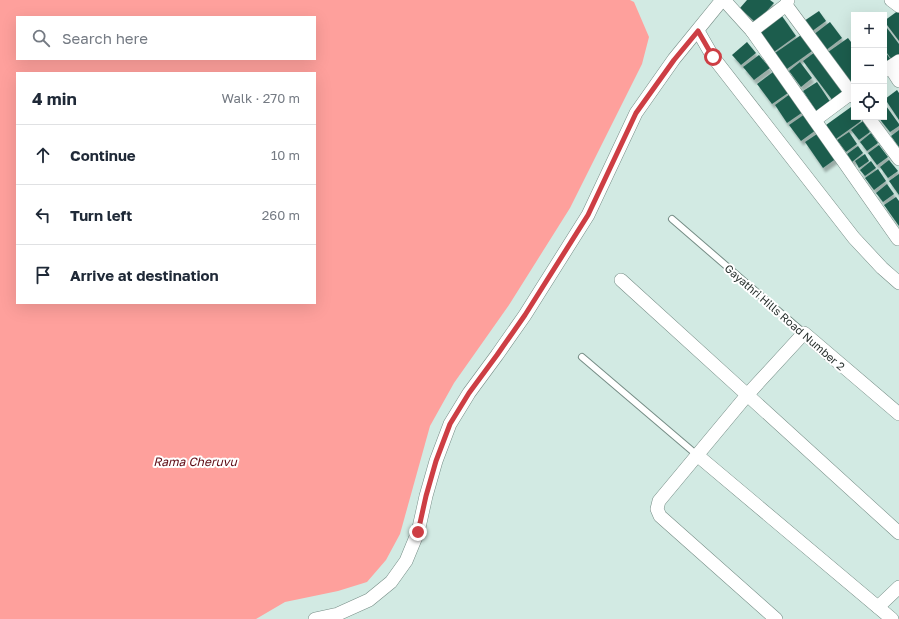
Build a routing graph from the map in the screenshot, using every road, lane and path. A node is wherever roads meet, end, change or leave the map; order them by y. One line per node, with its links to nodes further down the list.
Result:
1 (723, 0): 5 (street); 6 (street)
2 (891, 0): 4 (street)
3 (787, 2): 6 (street); 9 (street)
4 (899, 6)
5 (698, 31): 17 (street); 26 (street)
6 (752, 31): 11 (street)
7 (891, 67): 8 (street)
8 (899, 81)
9 (851, 91)
10 (851, 95): 11 (street)
11 (815, 120): 15 (street)
12 (870, 120): 13 (street)
13 (899, 159)
14 (672, 219): 18 (lane, Gayathri Hills Road Number 2)
15 (898, 239)
16 (621, 280): 20 (street)
17 (899, 283)
18 (804, 333): 20 (street); 21 (street, Gayathri Hills Road Number 2)
19 (582, 358): 22 (lane)
20 (748, 394): 22 (street); 23 (street)
21 (899, 414)
22 (697, 455): 25 (street); 27 (street)
23 (899, 533)
24 (899, 587): 25 (street)
25 (878, 607): 28 (street)
26 (315, 619)
27 (776, 619)
28 (892, 619)

